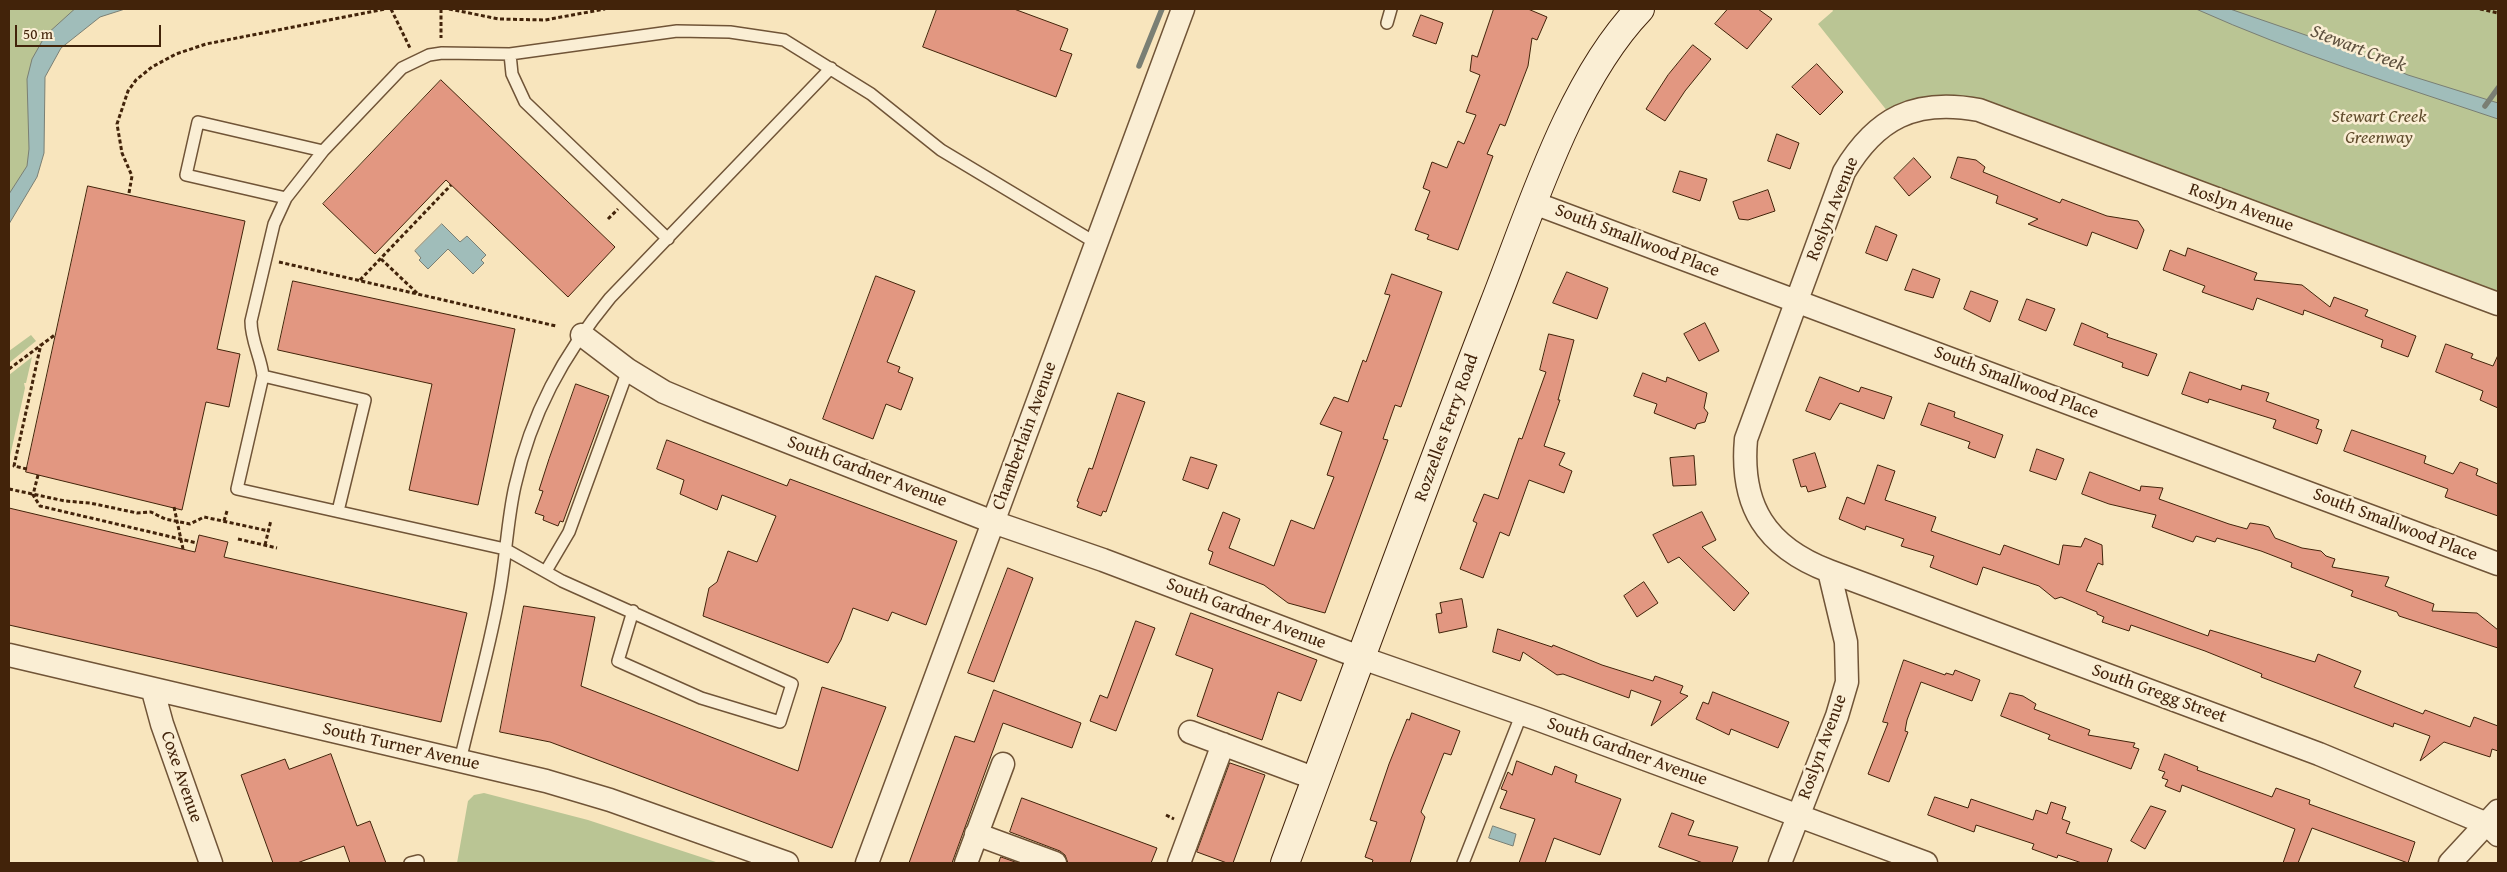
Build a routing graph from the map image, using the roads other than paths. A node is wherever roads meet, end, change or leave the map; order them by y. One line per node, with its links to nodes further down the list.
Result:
1 (1183, 9): 11 (street, Chamberlain Avenue)
2 (1391, 9): 4 (lane)
3 (1640, 9): 9 (street, Rozzelles Ferry Road)
4 (1387, 23)
5 (510, 54): 6 (lane); 7 (lane); 10 (lane)
6 (831, 68): 10 (lane); 11 (lane)
7 (323, 151): 8 (lane); 8 (lane)
8 (286, 198): 16 (lane)
9 (1534, 202): 12 (street, South Smallwood Place); 25 (street, Rozzelles Ferry Road)
10 (668, 239): 14 (lane)
11 (1096, 243): 18 (street, Chamberlain Avenue)
12 (1796, 301): 13 (street, Roslyn Avenue); 20 (street, South Smallwood Place); 22 (street, Roslyn Avenue)
13 (2498, 304)
14 (582, 335): 15 (street, South Gardner Avenue); 19 (lane)
15 (628, 370): 18 (street, South Gardner Avenue); 21 (lane)
16 (263, 376): 17 (lane); 17 (lane)
17 (338, 511): 19 (lane)
18 (993, 522): 25 (street, South Gardner Avenue); 38 (street, Chamberlain Avenue)
19 (505, 549): 21 (lane); 30 (lane)
20 (2498, 564)
21 (546, 571): 23 (lane)
22 (1829, 571): 33 (street, Roslyn Avenue); 34 (street, South Gregg Street)
23 (633, 611): 23 (lane)
24 (9, 655): 26 (street, South Turner Avenue)
25 (1362, 658): 27 (street, South Gardner Avenue); 32 (street, Rozzelles Ferry Road)
26 (153, 691): 30 (street, South Turner Avenue); 36 (street, Coxe Avenue)
27 (1522, 713): 33 (street, South Gardner Avenue); 43 (lane)
28 (1190, 732): 29 (street)
29 (1223, 744): 32 (street); 41 (street)
30 (460, 761): 37 (street, South Turner Avenue)
31 (1002, 764): 35 (street)
32 (1316, 779): 42 (street, Rozzelles Ferry Road)
33 (1798, 816): 44 (street, Roslyn Avenue); 45 (street, South Gardner Avenue)
34 (2494, 824): 46 (street)
35 (976, 834): 39 (street); 40 (street)
36 (211, 863)
37 (786, 863)
38 (867, 863)
39 (966, 863)
40 (1055, 863)
41 (1179, 863)
42 (1284, 863)
43 (1463, 863)
44 (1780, 863)
45 (1926, 863)
46 (2450, 863)

